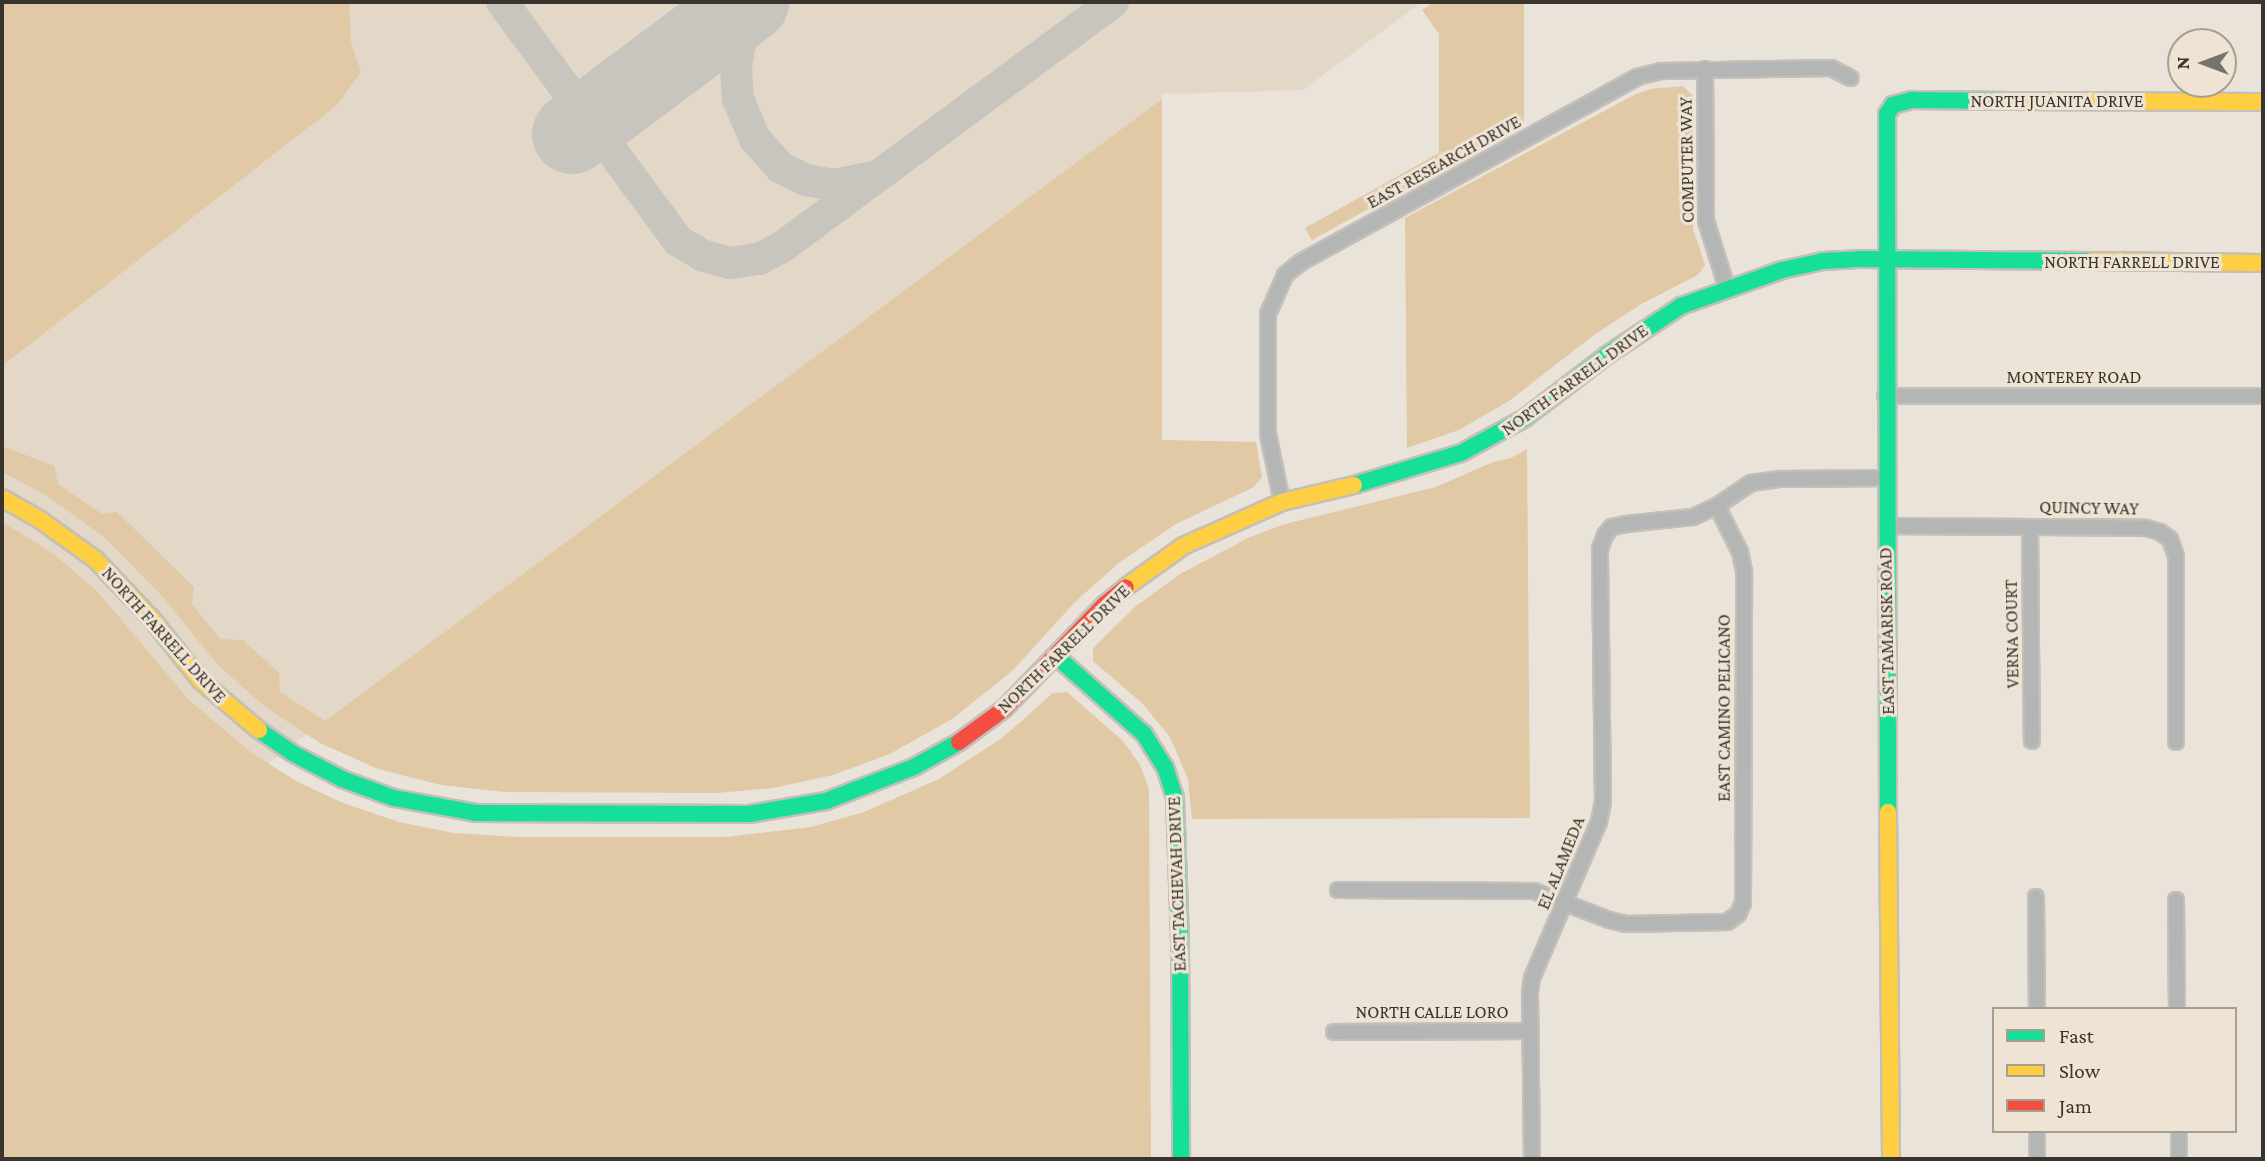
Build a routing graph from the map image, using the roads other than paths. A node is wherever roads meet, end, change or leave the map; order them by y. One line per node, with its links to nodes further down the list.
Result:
1 (1704, 69): 2 (street, EAST RESEARCH DRIVE); 7 (street, COMPUTER WAY); 12 (street, EAST RESEARCH DRIVE)
2 (1851, 78)
3 (2263, 102): 4 (street, NORTH JUANITA DRIVE)
4 (1893, 105): 5 (street, EAST TAMARISK ROAD)
5 (1885, 261): 6 (street, NORTH FARRELL DRIVE); 7 (street, NORTH FARRELL DRIVE); 8 (street, EAST TAMARISK ROAD)
6 (2263, 263)
7 (1727, 288): 12 (street, NORTH FARRELL DRIVE)
8 (1885, 396): 9 (street, MONTEREY ROAD); 10 (street, EAST TAMARISK ROAD)
9 (2263, 396)
10 (1885, 478): 13 (street); 14 (street, EAST TAMARISK ROAD)
11 (2, 498): 16 (street, NORTH FARRELL DRIVE)
12 (1282, 502): 16 (street, NORTH FARRELL DRIVE)
13 (1717, 506): 22 (street, EL ALAMEDA); 22 (street, EAST CAMINO PELICANO)
14 (1886, 526): 15 (street, QUINCY WAY); 31 (street, EAST TAMARISK ROAD)
15 (2030, 527): 17 (street, VERNA COURT); 18 (street, QUINCY WAY)
16 (1056, 656): 29 (street, EAST TACHEVAH DRIVE)
17 (2032, 741)
18 (2176, 742)
19 (1338, 890): 22 (street)
20 (2036, 897): 23 (street)
21 (2176, 900): 24 (street)
22 (1566, 902): 25 (street, EL ALAMEDA)
23 (2037, 1007)
24 (2177, 1007)
25 (1530, 1031): 26 (street, NORTH CALLE LORO); 30 (street, EL ALAMEDA)
26 (1334, 1032)
27 (2037, 1133): 32 (street)
28 (2179, 1133): 33 (street)
29 (1181, 1159)
30 (1532, 1159)
31 (1891, 1159)
32 (2037, 1159)
33 (2179, 1159)

